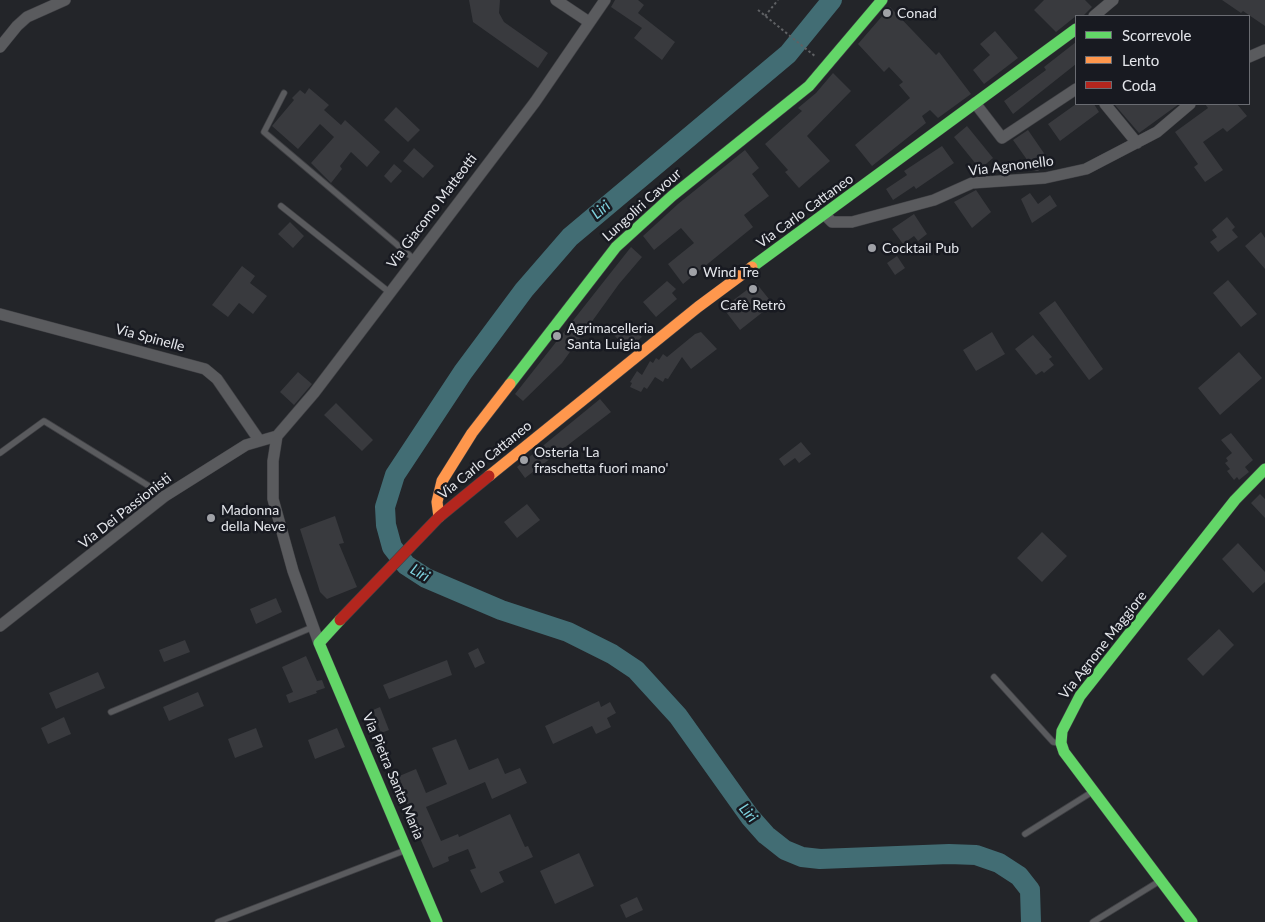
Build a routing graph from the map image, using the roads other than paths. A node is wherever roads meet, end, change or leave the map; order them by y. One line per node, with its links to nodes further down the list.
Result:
1 (65, 0): 9 (street)
2 (556, 0): 7 (street)
3 (605, 0): 7 (street, Via Giacomo Matteotti)
4 (882, 0): 28 (street, Lungoliri Cavour)
5 (1113, 0): 6 (street)
6 (1095, 15)
7 (589, 22): 20 (street, Via Giacomo Matteotti)
8 (1075, 30): 14 (street, Via Carlo Cattaneo)
9 (0, 47)
10 (1265, 50): 11 (street)
11 (1250, 57)
12 (1075, 90): 14 (street)
13 (284, 93): 20 (lane)
14 (975, 103): 19 (street, Via Carlo Cattaneo)
15 (1106, 105): 17 (street)
16 (1189, 105): 17 (street, Via Agnonello)
17 (1137, 142): 19 (street, Via Agnonello)
18 (281, 206): 21 (lane)
19 (825, 215): 28 (street, Via Carlo Cattaneo)
20 (414, 259): 21 (street, Via Giacomo Matteotti)
21 (389, 292): 23 (street, Via Giacomo Matteotti)
22 (0, 314): 24 (street, Via Spinelle)
23 (276, 436): 24 (street, Via Dei Passionisti); 30 (street)
24 (259, 440): 27 (street, Via Dei Passionisti)
25 (0, 453): 27 (lane)
26 (1265, 469): 34 (street, Via Agnone Maggiore)
27 (166, 496): 29 (street, Via Dei Passionisti)
28 (435, 521): 31 (street, Via Carlo Cattaneo)
29 (0, 626)
30 (313, 627): 31 (street); 33 (lane)
31 (319, 642): 37 (street, Via Pietra Santa Maria)
32 (994, 677): 34 (lane)
33 (111, 712)
34 (1061, 743): 35 (street)
35 (1092, 792): 36 (lane); 38 (street)
36 (1026, 834)
37 (408, 849): 39 (lane); 40 (street, Via Pietra Santa Maria)
38 (1160, 880): 41 (lane); 42 (street)
39 (218, 922)
40 (437, 922)
41 (1093, 922)
42 (1192, 922)

